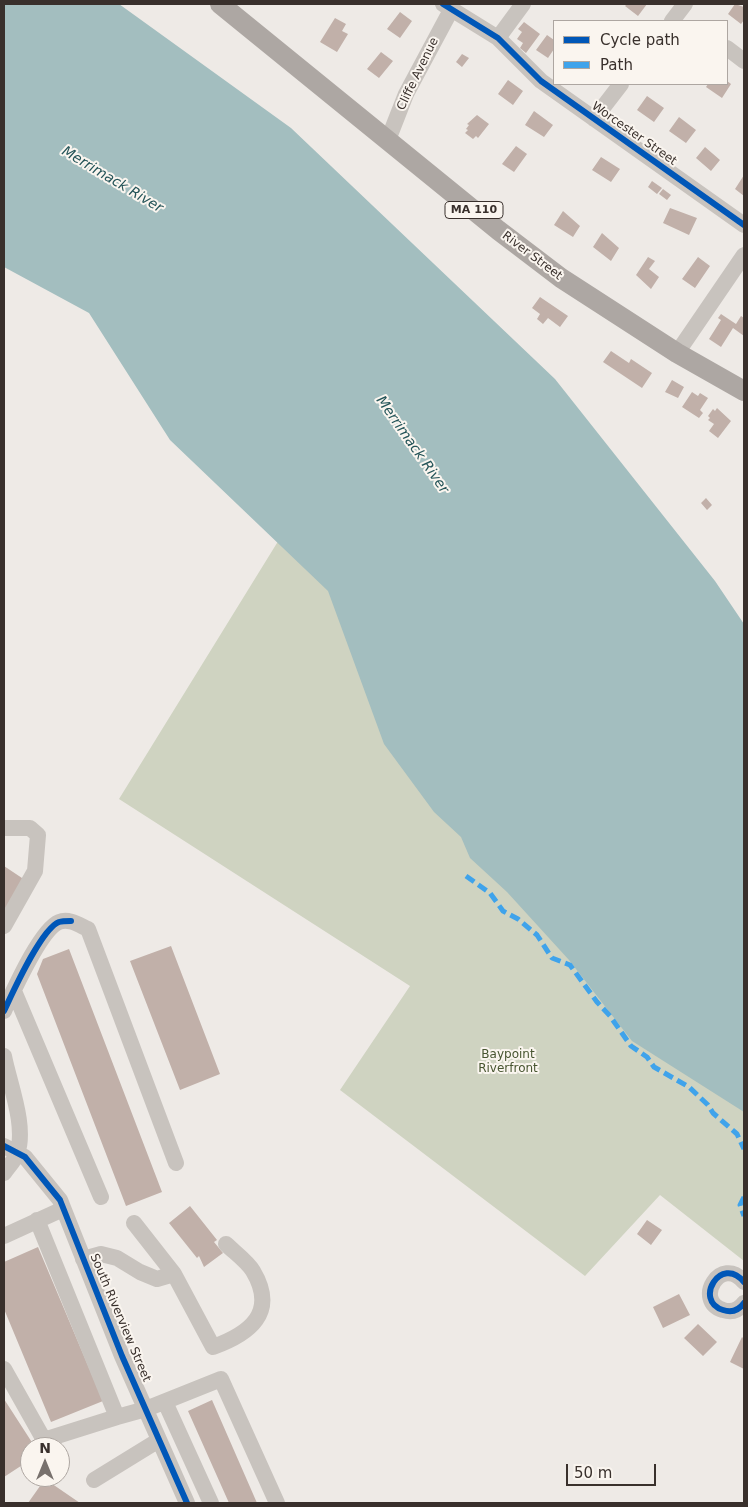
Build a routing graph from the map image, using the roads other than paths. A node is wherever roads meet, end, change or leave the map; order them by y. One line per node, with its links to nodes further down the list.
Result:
1 (220, 4): 9 (main road, River Street / MA 110)
2 (523, 4): 4 (street)
3 (447, 7): 4 (street, Worcester Street); 9 (street, Cliffe Avenue)
4 (498, 38): 8 (street, Worcester Street)
5 (728, 49): 6 (street)
6 (744, 61)
7 (620, 85): 8 (street)
8 (594, 120): 10 (street, Worcester Street)
9 (388, 140): 12 (main road, River Street / MA 110)
10 (744, 225)
11 (744, 255): 12 (street)
12 (676, 353): 13 (main road, River Street / MA 110)
13 (744, 391)
14 (4, 828): 15 (street)
15 (4, 926)
16 (14, 991): 17 (street); 20 (street); 22 (street)
17 (4, 1011)
18 (4, 1056): 19 (street)
19 (10, 1150): 21 (street); 23 (street, South Riverview Street)
20 (176, 1163)
21 (4, 1173)
22 (101, 1197)
23 (64, 1209): 24 (street); 28 (street, South Riverview Street)
24 (36, 1220): 26 (street); 35 (street)
25 (134, 1223): 29 (street)
26 (4, 1236)
27 (226, 1244): 29 (street)
28 (83, 1259): 29 (street); 34 (street, South Riverview Street)
29 (174, 1274)
30 (744, 1282): 31 (street)
31 (744, 1303)
32 (4, 1369): 35 (street)
33 (165, 1402): 34 (street); 39 (street); 40 (street)
34 (146, 1409): 35 (street); 36 (street, South Riverview Street)
35 (117, 1417)
36 (159, 1440): 37 (street); 38 (street, South Riverview Street)
37 (94, 1480)
38 (187, 1503)
39 (211, 1503)
40 (277, 1503)

